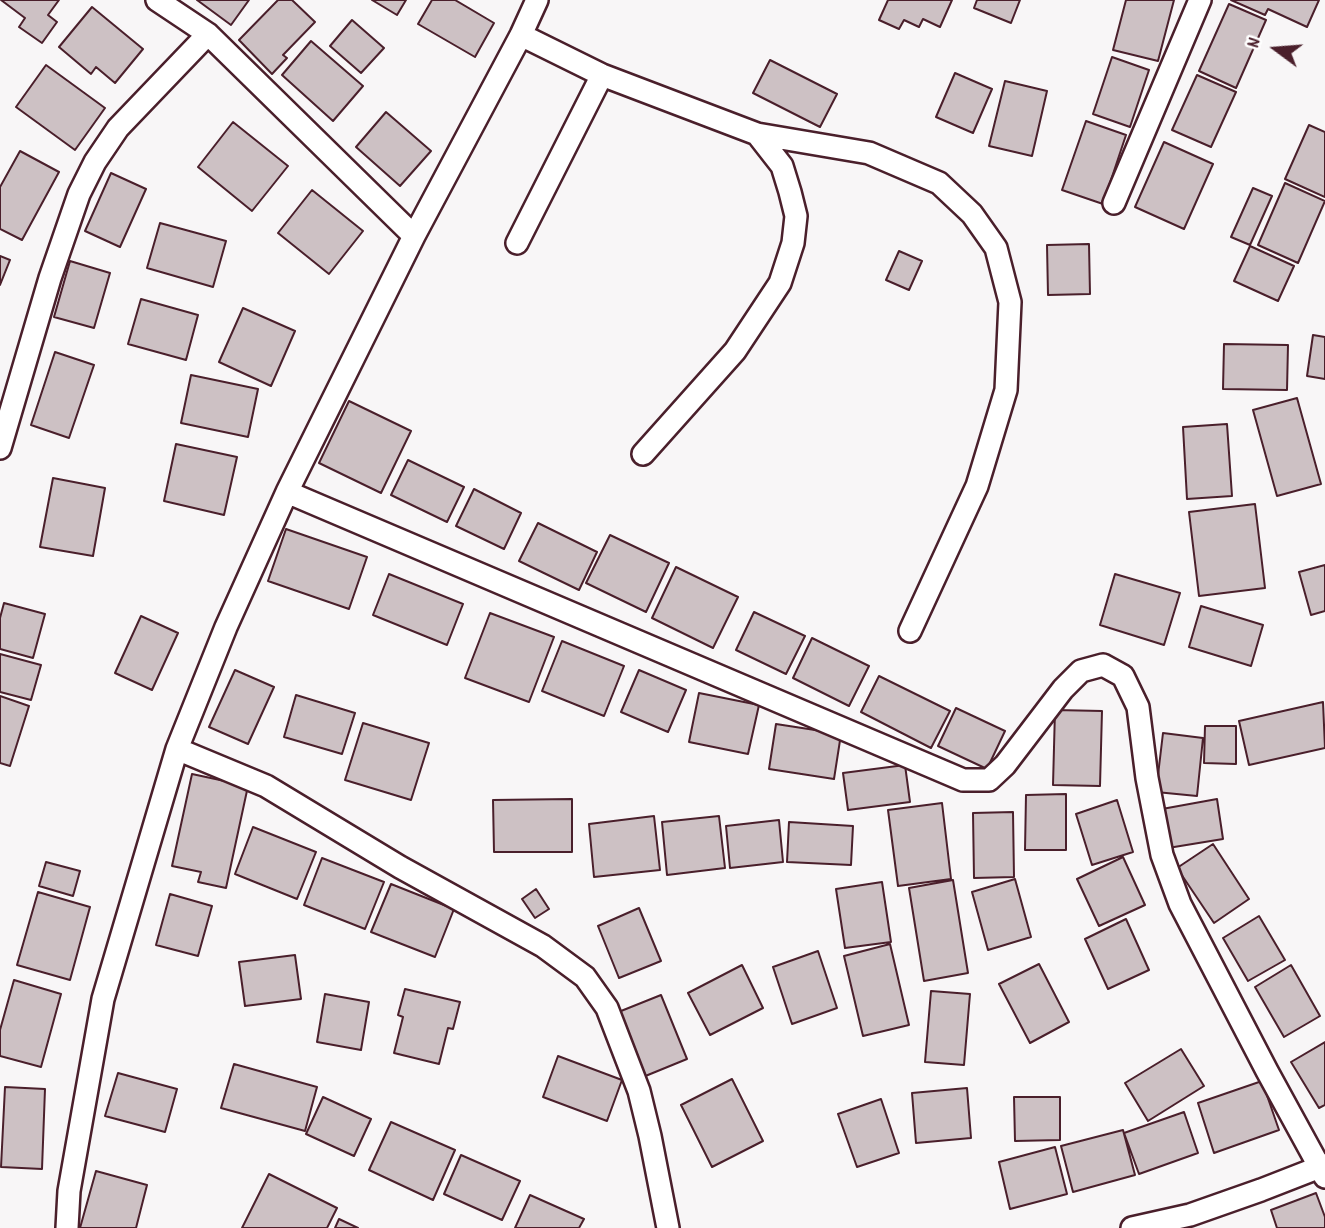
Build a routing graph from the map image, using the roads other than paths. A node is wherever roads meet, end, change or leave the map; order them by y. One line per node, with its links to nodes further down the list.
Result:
1 (157, 0): 4 (street)
2 (537, 0): 5 (street)
3 (1200, 0): 8 (street)
4 (208, 34): 9 (street); 11 (street)
5 (521, 35): 6 (street); 9 (street)
6 (602, 75): 7 (street); 10 (street)
7 (757, 134): 12 (street); 14 (street)
8 (1114, 203)
9 (414, 236): 13 (street)
10 (517, 243)
11 (0, 448)
12 (643, 454)
13 (287, 492): 15 (street); 16 (street)
14 (910, 631)
15 (177, 748): 17 (street); 18 (street)
16 (1323, 1170): 19 (street)
17 (67, 1228)
18 (668, 1228)
19 (1132, 1228)

